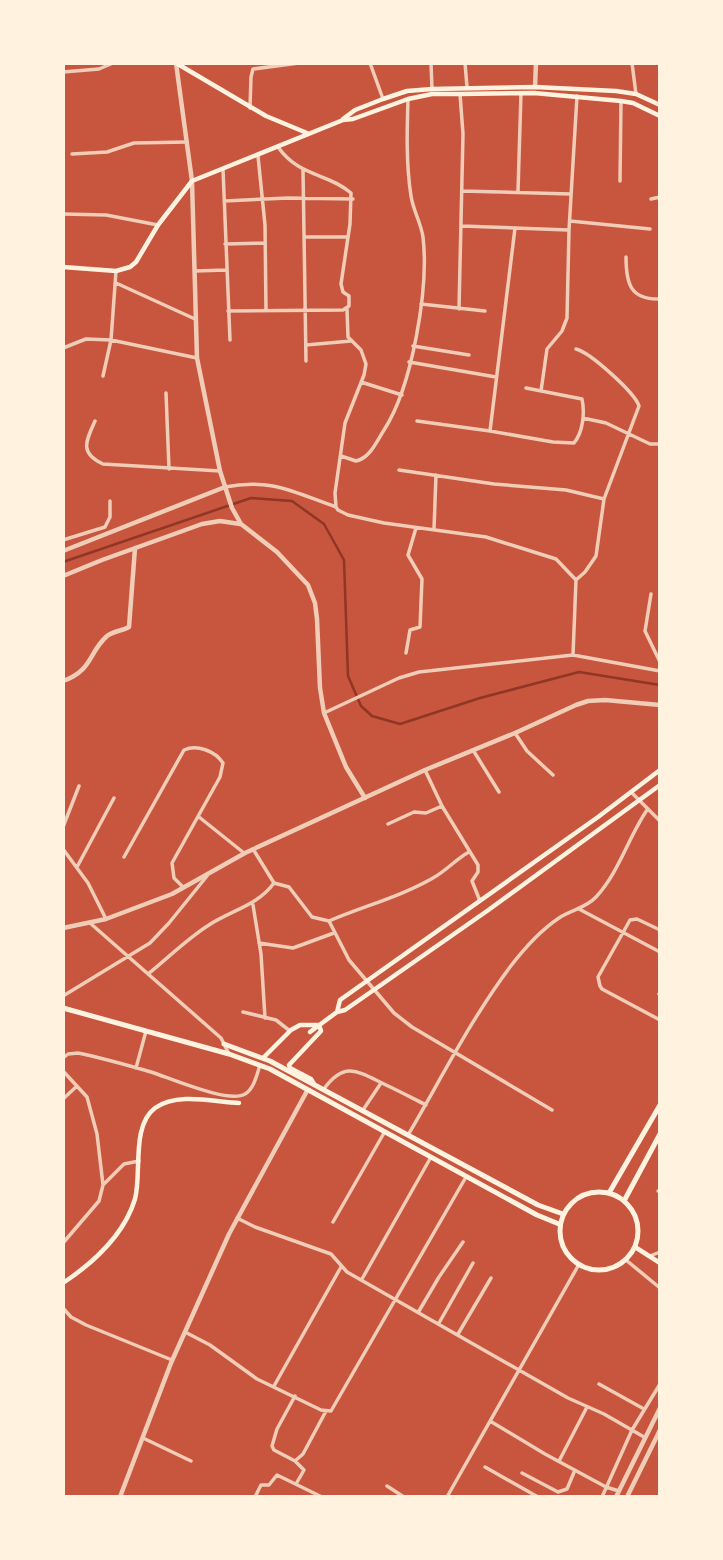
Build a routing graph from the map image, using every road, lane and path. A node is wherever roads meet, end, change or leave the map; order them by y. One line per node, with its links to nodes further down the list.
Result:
1 (113, 63): 9 (street)
2 (176, 63): 21 (main road); 25 (street)
3 (299, 63): 21 (street)
4 (370, 63): 17 (street)
5 (430, 63): 12 (street)
6 (465, 63): 10 (street)
7 (536, 63): 11 (street)
8 (632, 63): 15 (street)
9 (63, 72)
10 (467, 87): 11 (main road); 12 (main road)
11 (535, 87): 15 (main road)
12 (432, 89): 17 (main road)
13 (521, 93): 14 (main road); 16 (main road); 34 (street)
14 (460, 94): 18 (main road); 33 (street)
15 (636, 94): 20 (main road)
16 (577, 96): 19 (main road); 35 (street)
17 (383, 99): 23 (main road)
18 (408, 99): 23 (main road); 60 (street)
19 (621, 101): 22 (main road); 32 (street)
20 (660, 104)
21 (250, 108): 24 (main road)
22 (660, 117)
23 (343, 120): 24 (main road)
24 (307, 133): 26 (main road)
25 (188, 142): 27 (street); 31 (street)
26 (278, 147): 28 (main road); 30 (street)
27 (72, 154)
28 (258, 156): 29 (main road); 38 (street)
29 (223, 169): 31 (main road); 41 (street)
30 (303, 170): 37 (street); 39 (street)
31 (192, 181): 44 (main road); 57 (street)
32 (620, 181)
33 (462, 191): 34 (street); 45 (street)
34 (518, 191): 35 (street)
35 (571, 194): 43 (street)
36 (660, 197): 40 (street)
37 (302, 198): 38 (street); 39 (street); 49 (street)
38 (263, 199): 41 (street); 51 (street)
39 (352, 199): 50 (street)
40 (651, 199)
41 (224, 201): 52 (street)
42 (63, 214): 44 (street)
43 (570, 221): 47 (street); 48 (street)
44 (158, 225): 56 (main road)
45 (462, 226): 46 (street); 63 (street)
46 (515, 228): 48 (street); 80 (street)
47 (650, 229)
48 (569, 230): 83 (street)
49 (304, 237): 50 (street); 61 (street)
50 (348, 237): 62 (street)
51 (265, 243): 52 (street); 64 (street)
52 (225, 244): 55 (street)
53 (626, 257): 59 (street)
54 (63, 267): 56 (main road)
55 (226, 270): 57 (street); 65 (street)
56 (116, 271): 58 (street)
57 (193, 271): 67 (street)
58 (116, 283): 67 (street); 68 (street)
59 (660, 299)
60 (421, 304): 63 (street); 72 (street)
61 (306, 309): 62 (street); 64 (street); 71 (street)
62 (347, 309): 70 (street)
63 (459, 309): 66 (street)
64 (266, 310): 65 (street)
65 (228, 311): 69 (street)
66 (485, 311)
67 (195, 319): 76 (street)
68 (111, 340): 73 (street); 76 (street); 79 (street)
69 (230, 340)
70 (351, 341): 71 (street); 81 (street)
71 (306, 345): 77 (street)
72 (413, 346): 75 (street); 78 (street)
73 (63, 348)
74 (576, 349): 90 (street)
75 (469, 355)
76 (197, 358): 95 (street)
77 (306, 361)
78 (409, 362): 80 (street); 85 (street)
79 (103, 376)
80 (496, 377): 89 (street)
81 (361, 382): 85 (street); 92 (street)
82 (526, 388): 83 (street)
83 (541, 391): 86 (street)
84 (166, 393): 93 (street)
85 (402, 395): 92 (street)
86 (583, 418): 89 (street); 90 (street)
87 (95, 421): 93 (street)
88 (417, 421): 89 (street)
89 (490, 430)
90 (629, 433): 91 (street); 98 (street)
91 (660, 444)
92 (341, 457): 100 (street)
93 (169, 469): 95 (street)
94 (399, 470): 96 (street)
95 (220, 471): 97 (street)
96 (436, 475): 98 (street); 103 (street)
97 (225, 490): 100 (street); 101 (street); 106 (street)
98 (604, 499): 108 (street)
99 (110, 501): 104 (street)
100 (336, 507): 102 (street)
101 (241, 524): 105 (street); 116 (street)
102 (416, 528): 103 (street); 110 (street)
103 (434, 529): 108 (street)
104 (63, 540)
105 (135, 548): 107 (street); 114 (street)
106 (63, 551)
107 (63, 576)
108 (576, 580): 111 (street)
109 (651, 594): 112 (street)
110 (406, 653)
111 (573, 656): 113 (street); 116 (street)
112 (660, 662)
113 (660, 671)
114 (63, 681)
115 (660, 705): 117 (street)
116 (324, 713): 127 (street)
117 (515, 733): 118 (street); 121 (street)
118 (473, 750): 119 (street); 124 (street)
119 (425, 770): 127 (street); 129 (street)
120 (660, 771): 125 (main road)
121 (553, 775)
122 (660, 785): 128 (main road)
123 (79, 786): 134 (street)
124 (499, 792)
125 (631, 792): 128 (street); 144 (main road)
126 (114, 798): 140 (street)
127 (365, 798): 136 (street)
128 (639, 802): 130 (street); 159 (main road)
129 (442, 806): 133 (street); 137 (street)
130 (647, 810): 132 (street); 146 (street)
131 (199, 817): 138 (street); 139 (street); 143 (street)
132 (660, 821)
133 (388, 824)
134 (63, 827)
135 (63, 849): 140 (street)
136 (253, 849): 138 (street); 142 (street)
137 (469, 852): 144 (street); 148 (street)
138 (245, 853): 141 (street)
139 (124, 857)
140 (78, 867): 147 (street)
141 (209, 872): 143 (street); 156 (street)
142 (274, 883): 145 (street); 148 (street)
143 (183, 887): 147 (street)
144 (480, 901): 158 (main road)
145 (253, 905): 154 (street); 157 (street)
146 (579, 909): 152 (street); 171 (street)
147 (106, 919): 149 (street)
148 (330, 920): 153 (street)
149 (90, 923): 150 (street); 156 (street)
150 (63, 928)
151 (660, 930): 152 (street)
152 (623, 932): 155 (street); 165 (street)
153 (335, 933): 154 (street); 158 (street)
154 (259, 943): 164 (street)
155 (660, 952)
156 (128, 958): 157 (street); 160 (street)
157 (148, 974): 170 (street)
158 (366, 981): 159 (street); 163 (main road)
159 (374, 990): 163 (main road); 171 (street)
160 (63, 996)
161 (63, 1008): 167 (main road)
162 (243, 1012): 164 (street)
163 (337, 1012): 166 (main road)
164 (265, 1018): 168 (street)
165 (660, 1020)
166 (319, 1025): 168 (main road); 169 (main road); 179 (main road)
167 (146, 1029): 172 (main road); 176 (street)
168 (290, 1031): 174 (main road)
169 (310, 1032)
170 (225, 1044): 172 (street); 174 (main road)
171 (456, 1052): 185 (street); 188 (street)
172 (229, 1054): 175 (main road)
173 (63, 1058): 176 (street)
174 (263, 1058): 179 (main road)
175 (260, 1065): 176 (street); 182 (main road)
176 (136, 1068)
177 (63, 1071): 180 (street)
178 (381, 1083): 181 (street); 185 (street); 187 (street)
179 (314, 1084): 181 (main road)
180 (78, 1086): 183 (street); 195 (street)
181 (324, 1089): 187 (main road)
182 (307, 1091): 189 (main road); 199 (street)
183 (63, 1099)
184 (239, 1103): 193 (main road)
185 (426, 1105): 191 (street)
186 (660, 1105): 196 (main road)
187 (363, 1110): 191 (main road)
188 (552, 1110)
189 (384, 1132): 192 (main road); 200 (street)
190 (660, 1134): 197 (main road)
191 (408, 1135): 198 (main road)
192 (431, 1157): 194 (main road); 213 (street)
193 (139, 1161): 195 (street); 214 (main road)
194 (466, 1177): 201 (main road); 216 (street)
195 (103, 1185): 202 (street)
196 (609, 1193): 197 (main road); 198 (main road)
197 (624, 1201): 204 (main road)
198 (563, 1214): 201 (main road)
199 (237, 1218): 211 (street); 220 (street)
200 (333, 1222)
201 (559, 1224): 210 (main road)
202 (63, 1242)
203 (463, 1242): 218 (street)
204 (635, 1247): 206 (main road); 207 (main road)
205 (660, 1252): 206 (street)
206 (650, 1256): 208 (main road)
207 (626, 1260): 210 (main road); 215 (street)
208 (660, 1262)
209 (473, 1263): 219 (street)
210 (578, 1266): 223 (street)
211 (341, 1267): 213 (street); 226 (street)
212 (491, 1278): 221 (street)
213 (362, 1279): 216 (street)
214 (63, 1283)
215 (660, 1288)
216 (396, 1298): 218 (street); 230 (street)
217 (63, 1308): 222 (street)
218 (419, 1311): 219 (street)
219 (439, 1323): 221 (street)
220 (185, 1332): 222 (street); 226 (street)
221 (458, 1334): 223 (street)
222 (172, 1360): 236 (street)
223 (521, 1369): 228 (street); 232 (street)
224 (599, 1384): 229 (street)
225 (660, 1384): 229 (street)
226 (274, 1386): 227 (street)
227 (295, 1396): 230 (street); 238 (street)
228 (587, 1407): 233 (street); 239 (street)
229 (644, 1409): 233 (street)
230 (326, 1411): 238 (street)
231 (659, 1412): 235 (street)
232 (490, 1421): 239 (street); 251 (street)
233 (632, 1430): 235 (street); 245 (street)
234 (660, 1430): 255 (street)
235 (644, 1437): 246 (street)
236 (142, 1438): 237 (street); 247 (street)
237 (191, 1461)
238 (295, 1461): 243 (street)
239 (559, 1461): 241 (street)
240 (485, 1467): 252 (street)
241 (575, 1469): 242 (street); 245 (street)
242 (522, 1473)
243 (296, 1484): 248 (street); 249 (street)
244 (387, 1486): 250 (street)
245 (606, 1487): 246 (street); 253 (street)
246 (619, 1491): 254 (street)
247 (120, 1497)
248 (255, 1497)
249 (322, 1497)
250 (404, 1497)
251 (447, 1497)
252 (538, 1497)
253 (601, 1497)
254 (616, 1497)
255 (627, 1497)

